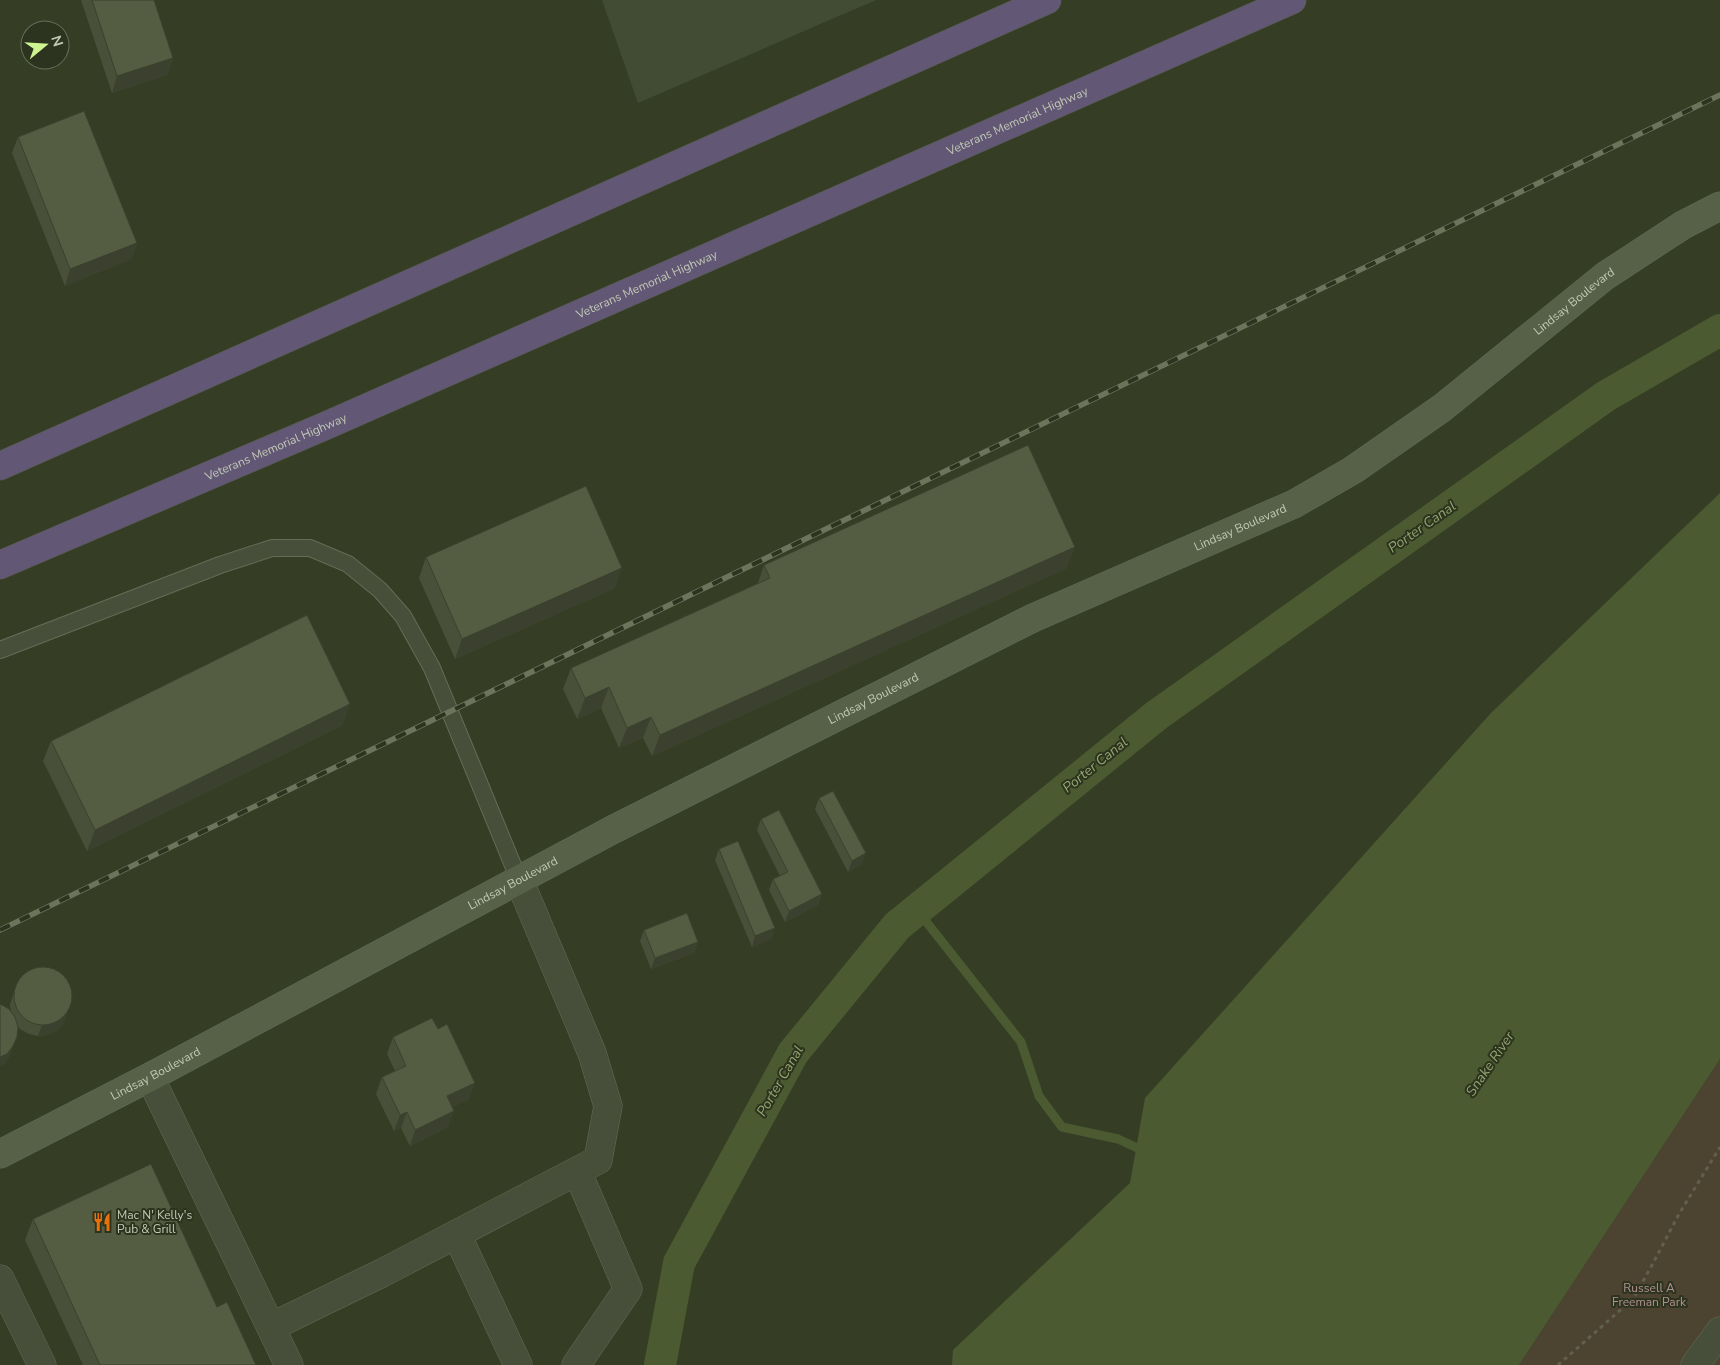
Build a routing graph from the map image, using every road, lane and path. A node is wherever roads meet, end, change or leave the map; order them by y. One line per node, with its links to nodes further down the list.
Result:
1 (1047, 0): 4 (highway)
2 (1292, 0): 5 (highway, Veterans Memorial Highway)
3 (1720, 206): 7 (street, Lindsay Boulevard)
4 (0, 466)
5 (0, 565)
6 (0, 650): 7 (lane)
7 (519, 880): 8 (street, Lindsay Boulevard); 11 (street)
8 (150, 1078): 10 (street, Lindsay Boulevard); 14 (street)
9 (1720, 1147): 20 (path)
10 (0, 1154)
11 (577, 1171): 12 (street); 19 (street)
12 (457, 1235): 14 (street); 18 (street)
13 (0, 1279): 16 (street)
14 (271, 1327): 17 (street)
15 (1720, 1331): 21 (street)
16 (42, 1365)
17 (290, 1365)
18 (518, 1365)
19 (576, 1365)
20 (1558, 1365)
21 (1695, 1365)

